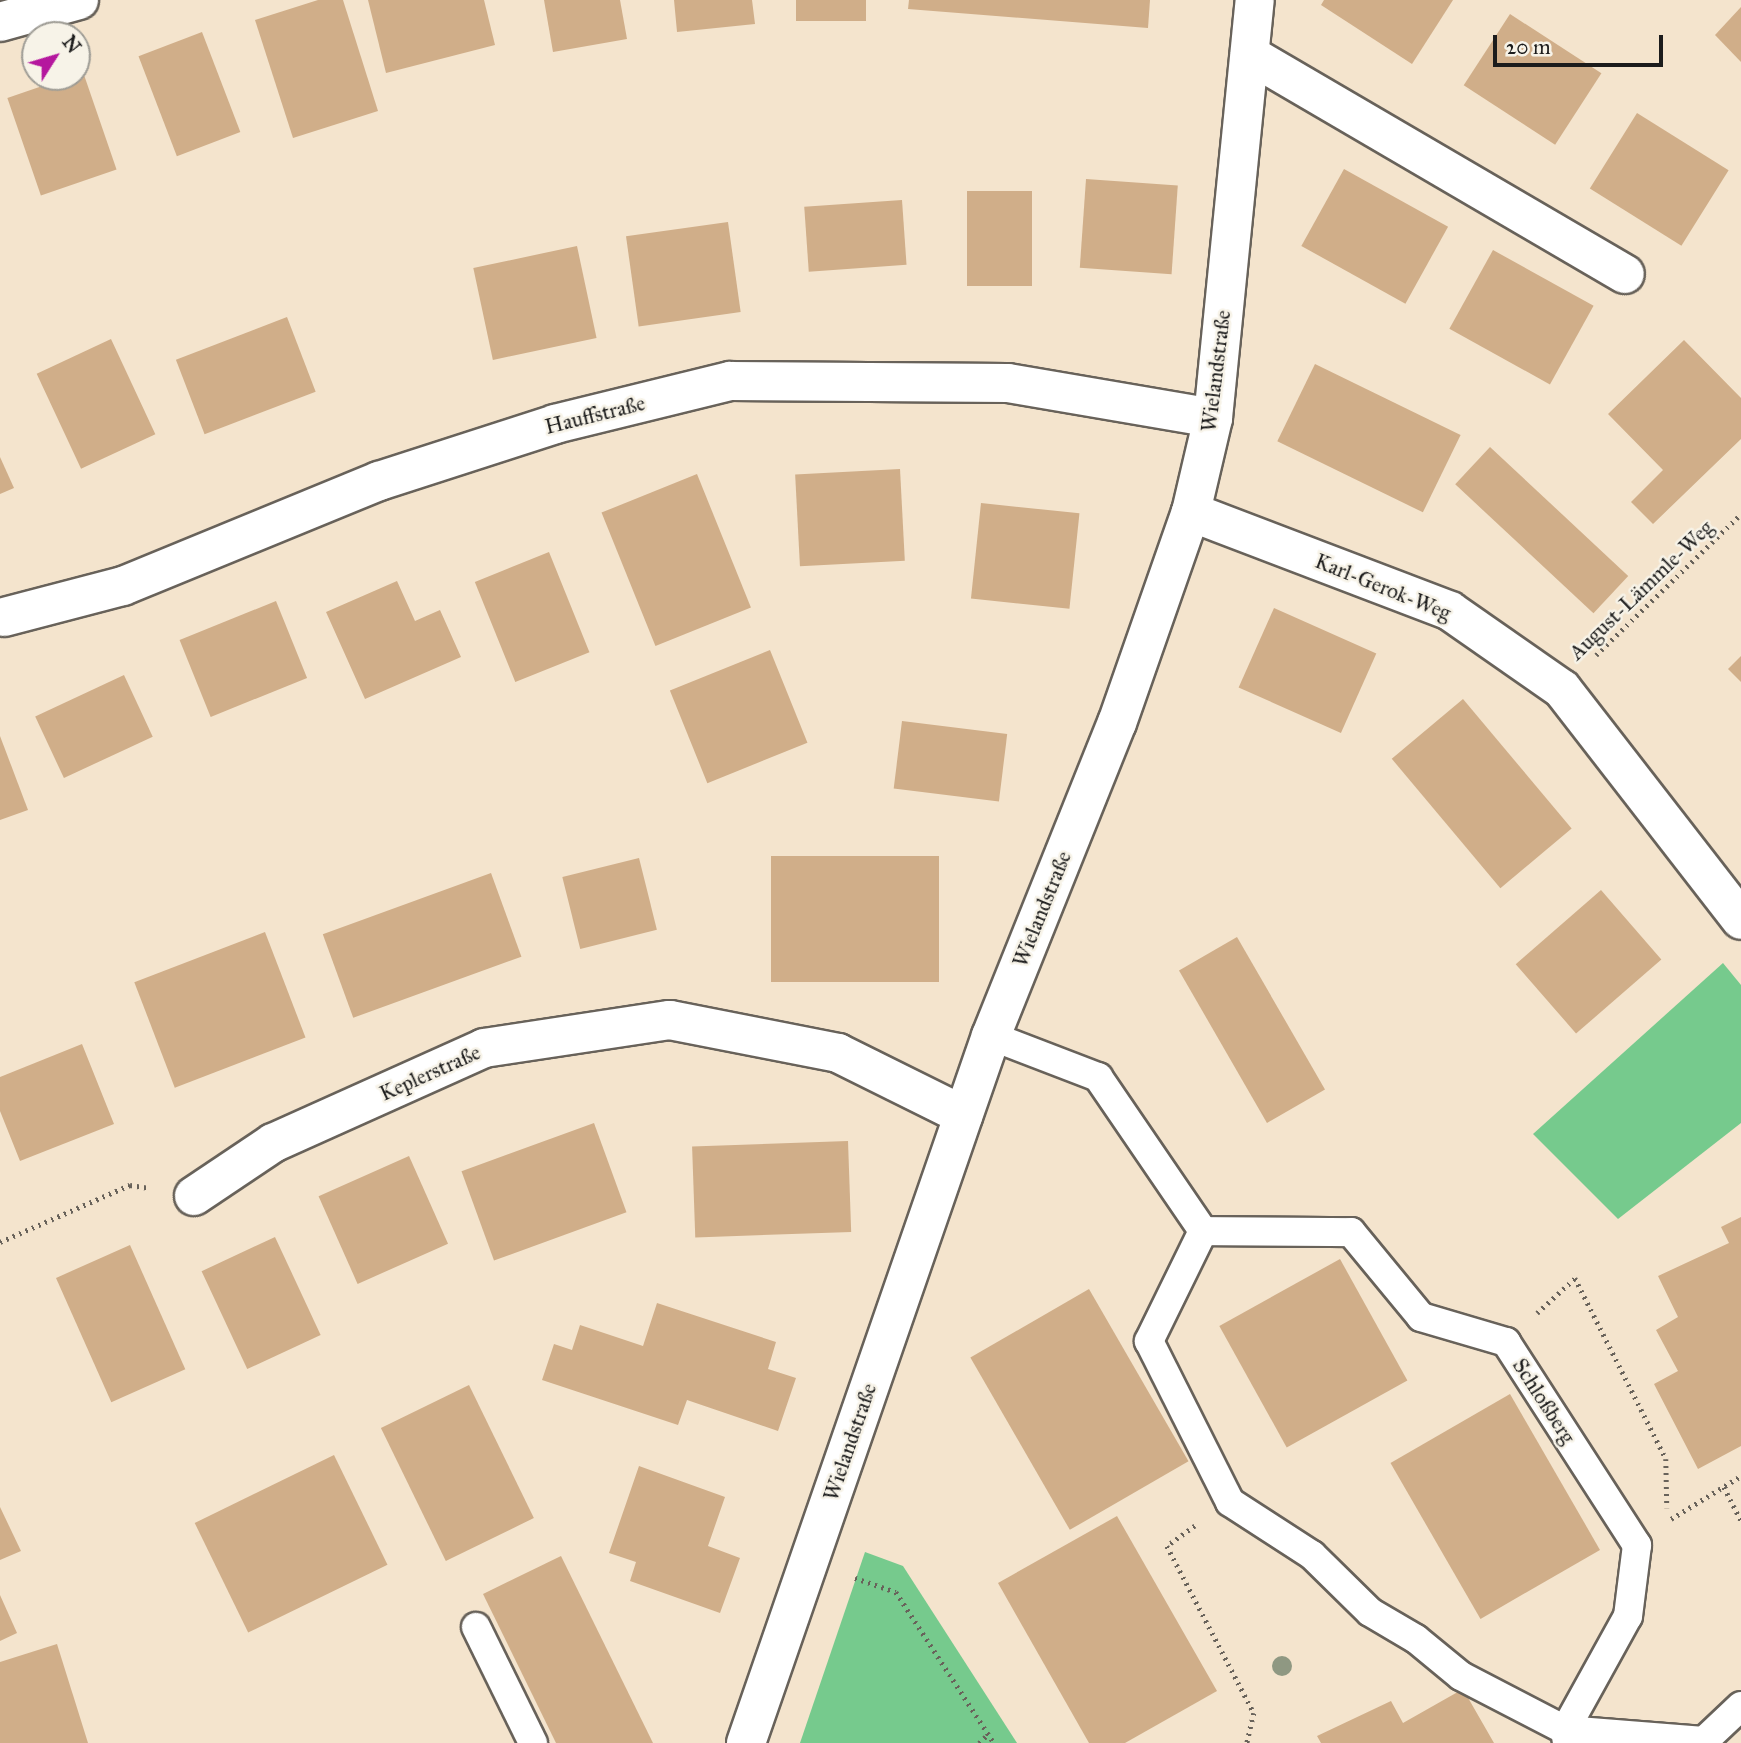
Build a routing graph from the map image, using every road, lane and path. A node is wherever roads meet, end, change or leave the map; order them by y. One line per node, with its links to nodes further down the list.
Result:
1 (79, 0): 3 (street)
2 (1255, 0): 4 (street, Wielandstraße)
3 (0, 22)
4 (1250, 55): 5 (street); 6 (street, Wielandstraße)
5 (1625, 274)
6 (1213, 418): 7 (street, Wielandstraße); 9 (street, Hauffstraße)
7 (1191, 512): 10 (street, Karl-Gerok-Weg); 12 (street, Wielandstraße)
8 (1741, 514): 10 (path, August-Lämmle-Weg)
9 (4, 617)
10 (1562, 688): 11 (street, Karl-Gerok-Weg)
11 (1741, 920)
12 (991, 1036): 13 (street, Wielandstraße); 15 (lane)
13 (963, 1115): 14 (street, Keplerstraße); 22 (street, Wielandstraße)
14 (194, 1196): 16 (path)
15 (1203, 1231): 17 (lane, Schloßberg); 20 (lane)
16 (0, 1242)
17 (1506, 1342): 19 (path); 26 (lane, Schloßberg)
18 (1741, 1476): 19 (path)
19 (1724, 1487): 21 (path)
20 (1230, 1502): 26 (lane); 31 (path)
21 (1741, 1521)
22 (809, 1561): 25 (path); 28 (street, Wielandstraße)
23 (476, 1627): 27 (lane)
24 (1741, 1706): 26 (lane)
25 (988, 1734): 29 (path); 30 (path)
26 (1566, 1736)
27 (533, 1743)
28 (746, 1743)
29 (979, 1743)
30 (994, 1743)
31 (1247, 1743)

